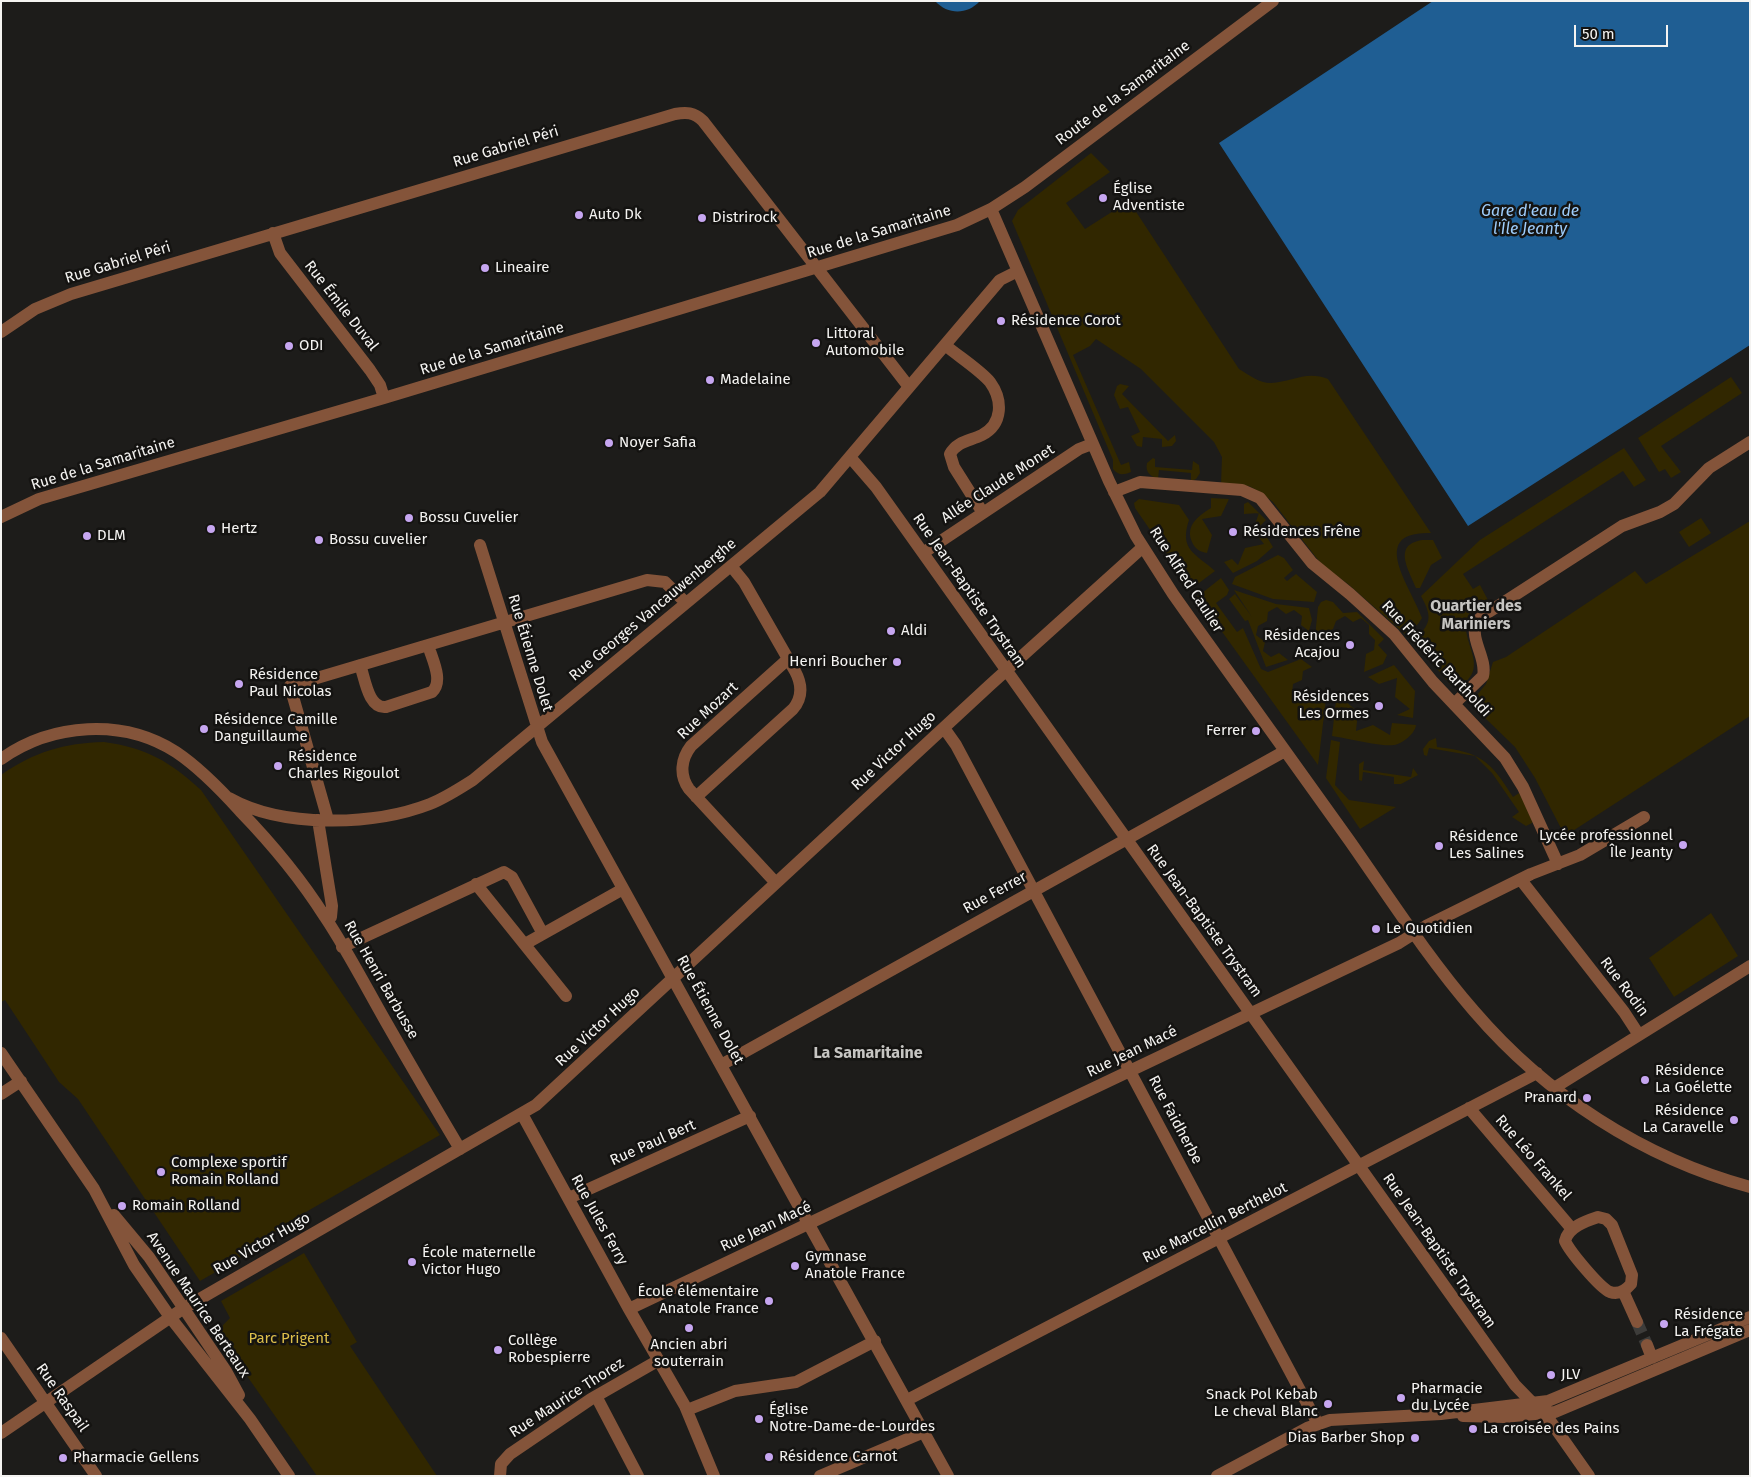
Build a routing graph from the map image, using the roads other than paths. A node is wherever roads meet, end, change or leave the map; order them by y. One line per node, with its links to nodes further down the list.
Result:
1 (1273, 1): 2 (street, Route de la Samaritaine)
2 (991, 209): 4 (street, Rue de la Samaritaine); 5 (street, Rue Alfred Caulier)
3 (273, 233): 4 (street, Rue Gabriel Péri); 6 (street, Rue Gabriel Péri); 9 (street, Rue Émile Duval)
4 (816, 268): 8 (street, Rue Gabriel Péri); 9 (street, Rue de la Samaritaine)
5 (1018, 271): 7 (street, Rue Georges Vancauwenberghe); 11 (street, Rue Alfred Caulier)
6 (1, 332)
7 (945, 345): 8 (street, Rue Georges Vancauwenberghe); 14 (street)
8 (908, 387): 12 (street, Rue Georges Vancauwenberghe)
9 (384, 398): 15 (street, Rue de la Samaritaine)
10 (1750, 442): 26 (street)
11 (1092, 444): 13 (street, Rue Alfred Caulier); 14 (street, Allée Claude Monet)
12 (850, 457): 18 (street, Rue Jean-Baptiste Trystram); 19 (street, Rue Georges Vancauwenberghe)
13 (1114, 492): 17 (street, Rue Alfred Caulier); 26 (street, Rue Frédéric Bartholdi)
14 (983, 513): 18 (street, Allée Claude Monet)
15 (1, 517)
16 (480, 545): 21 (street, Rue Étienne Dolet)
17 (1143, 547): 25 (street, Rue Victor Hugo); 29 (street, Rue Alfred Caulier)
18 (923, 553): 25 (street, Rue Jean-Baptiste Trystram)
19 (730, 566): 20 (street, Rue Georges Vancauwenberghe); 23 (street)
20 (686, 603): 21 (street); 28 (street, Rue Georges Vancauwenberghe)
21 (504, 622): 22 (street); 28 (street, Rue Étienne Dolet)
22 (428, 645): 24 (street); 24 (street)
23 (788, 659): 31 (street); 31 (street, Rue Mozart)
24 (360, 665): 34 (street, Rue Henri Barbusse)
25 (1006, 671): 27 (street, Rue Victor Hugo); 35 (street, Rue Jean-Baptiste Trystram)
26 (1454, 704): 36 (street, Rue Frédéric Bartholdi)
27 (944, 728): 39 (street, Rue Victor Hugo); 41 (street, Rue Faidherbe)
28 (536, 730): 34 (street, Rue Georges Vancauwenberghe); 40 (street, Rue Étienne Dolet)
29 (1285, 751): 35 (street, Rue Ferrer); 43 (street, Rue Alfred Caulier)
30 (1, 759): 32 (street)
31 (696, 797): 39 (street, Rue Mozart)
32 (229, 798): 34 (street, Rue Georges Vancauwenberghe); 42 (street)
33 (1644, 817): 36 (street, Rue Jean Macé)
34 (323, 820): 42 (street, Rue Henri Barbusse)
35 (1126, 839): 41 (street, Rue Ferrer); 50 (street, Rue Jean-Baptiste Trystram)
36 (1558, 864): 37 (street, Rue Jean Macé)
37 (1521, 880): 43 (street, Rue Jean Macé); 51 (street, Rue Rodin)
38 (476, 884): 44 (street); 45 (street); 46 (street)
39 (776, 884): 48 (street, Rue Victor Hugo)
40 (624, 889): 44 (street); 48 (street, Rue Étienne Dolet)
41 (1034, 890): 53 (street, Rue Ferrer); 54 (street, Rue Faidherbe)
42 (325, 917): 46 (street, Rue Henri Barbusse)
43 (1415, 933): 50 (street, Rue Jean Macé); 55 (street, Rue Alfred Caulier)
44 (543, 934): 45 (street)
45 (524, 944): 49 (street)
46 (342, 946): 62 (street, Rue Henri Barbusse)
47 (1750, 966): 51 (street)
48 (674, 978): 53 (street, Rue Étienne Dolet); 60 (street, Rue Victor Hugo)
49 (566, 996)
50 (1250, 1013): 54 (street, Rue Jean Macé); 63 (street, Rue Jean-Baptiste Trystram)
51 (1639, 1035): 57 (street, Rue Rodin)
52 (1, 1053): 56 (street, Avenue Maurice Berteaux)
53 (722, 1065): 61 (street, Rue Étienne Dolet)
54 (1131, 1070): 67 (street, Rue Jean Macé); 69 (street, Rue Faidherbe)
55 (1537, 1073): 57 (street, Rue Alfred Caulier); 59 (street, Rue Marcellin Berthelot)
56 (20, 1081): 58 (street); 65 (street, Avenue Maurice Berteaux)
57 (1554, 1088): 64 (street, Rue Alfred Caulier)
58 (1, 1094)
59 (1469, 1108): 63 (street, Rue Marcellin Berthelot); 68 (street, Rue Léo Frankel)
60 (522, 1114): 62 (street, Rue Victor Hugo); 66 (street, Rue Jules Ferry)
61 (750, 1116): 66 (street, Rue Paul Bert); 67 (street, Rue Étienne Dolet)
62 (460, 1149): 71 (street, Rue Victor Hugo)
63 (1359, 1166): 69 (street, Rue Marcellin Berthelot); 87 (street, Rue Jean-Baptiste Trystram)
64 (1750, 1187)
65 (94, 1189): 71 (street, Avenue Maurice Berteaux); 73 (street, Avenue Maurice Berteaux)
66 (569, 1198): 72 (street, Rue Jules Ferry)
67 (810, 1224): 72 (street, Rue Jean Macé); 78 (street, Rue Étienne Dolet)
68 (1572, 1229): 70 (street); 70 (street)
69 (1220, 1238): 83 (street, Rue Marcellin Berthelot); 89 (street, Rue Faidherbe)
70 (1623, 1291): 75 (street)
71 (184, 1308): 73 (street, Rue Victor Hugo); 88 (street, Avenue Maurice Berteaux)
72 (629, 1309): 81 (street, Rue Jules Ferry)
73 (170, 1317): 84 (street, Rue Victor Hugo); 88 (street, Avenue Maurice Berteaux)
74 (1750, 1317): 80 (street)
75 (1637, 1322)
76 (1750, 1330): 85 (street)
77 (1, 1338): 84 (street, Rue Raspail)
78 (874, 1341): 83 (street, Rue Étienne Dolet); 86 (street)
79 (1647, 1345): 80 (street)
80 (1652, 1358): 87 (street)
81 (659, 1360): 82 (street, Rue Maurice Thorez); 86 (street, Rue Jules Ferry)
82 (596, 1396): 93 (street, Rue Maurice Thorez); 96 (street)
83 (907, 1400): 90 (street, Rue Étienne Dolet)
84 (45, 1403): 91 (street, Rue Victor Hugo); 94 (street, Rue Raspail)
85 (1575, 1405): 87 (street); 92 (street)
86 (687, 1410): 97 (street, Rue Jules Ferry)
87 (1538, 1411): 89 (street); 92 (street, Rue Jean-Baptiste Trystram); 101 (street, Rue Jean-Baptiste Trystram)
88 (250, 1419): 95 (street, Avenue Maurice Berteaux)
89 (1318, 1424): 100 (street)
90 (924, 1432): 98 (street); 99 (street, Rue Étienne Dolet)
91 (1, 1433)
92 (1564, 1438): 102 (street, Rue Jean-Baptiste Trystram)
93 (500, 1473)
94 (96, 1476)
95 (289, 1476)
96 (638, 1476)
97 (714, 1476)
98 (820, 1476)
99 (948, 1476)
100 (1217, 1476)
101 (1580, 1476)
102 (1589, 1476)

